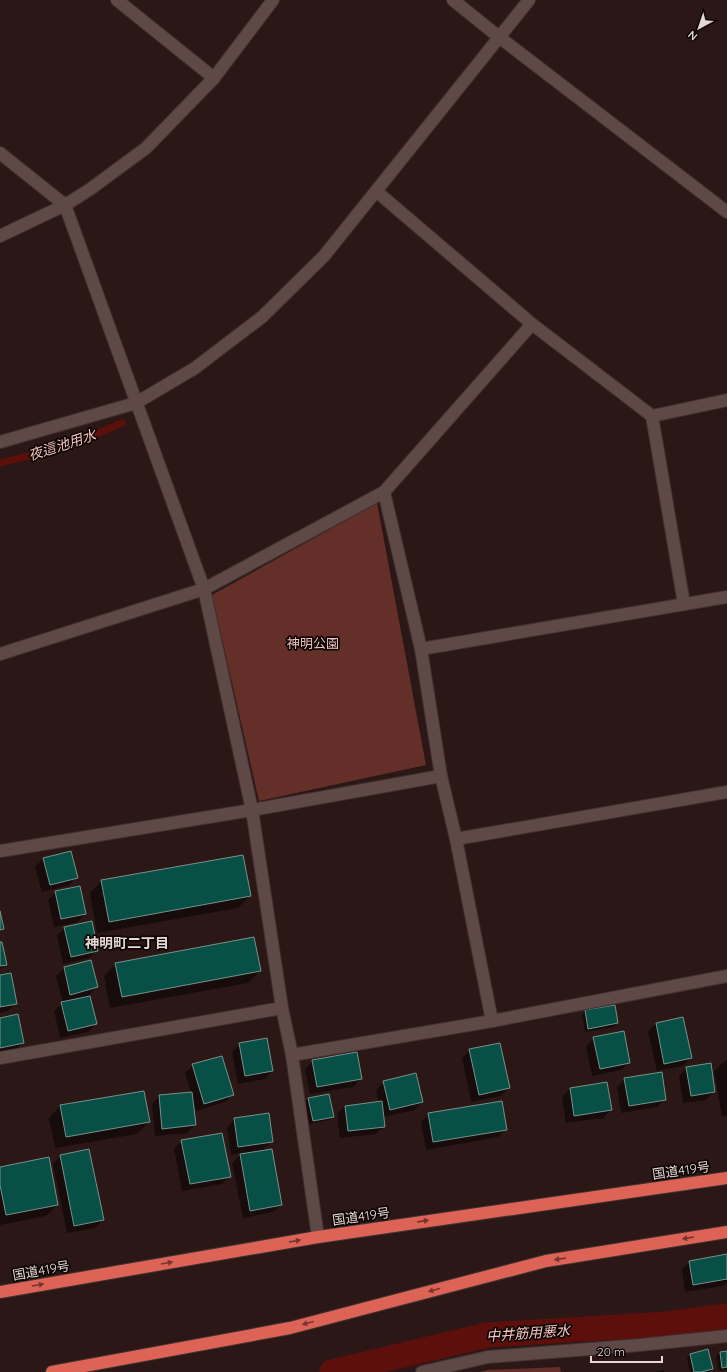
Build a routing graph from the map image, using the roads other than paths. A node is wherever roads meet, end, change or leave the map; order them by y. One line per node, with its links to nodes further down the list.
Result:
1 (117, 0): 6 (street)
2 (272, 0): 6 (street)
3 (453, 0): 5 (street)
4 (529, 0): 5 (street)
5 (499, 38): 8 (street); 10 (street)
6 (214, 78): 9 (street)
7 (0, 153): 9 (street)
8 (376, 191): 12 (street); 14 (street)
9 (65, 205): 11 (street); 14 (street)
10 (727, 212)
11 (0, 236)
12 (532, 324): 15 (street); 17 (street)
13 (727, 400): 15 (street)
14 (136, 403): 16 (street); 18 (street)
15 (652, 416): 20 (street)
16 (0, 442)
17 (384, 492): 18 (street); 21 (street)
18 (204, 589): 22 (street); 25 (street)
19 (727, 597): 20 (street)
20 (684, 604): 21 (street)
21 (421, 649): 23 (street)
22 (0, 654)
23 (441, 776): 25 (street); 26 (street)
24 (727, 792): 26 (street)
25 (252, 810): 27 (street); 29 (street)
26 (456, 839): 30 (street)
27 (0, 851)
28 (727, 976): 30 (street)
29 (282, 1008): 31 (street); 32 (street)
30 (492, 1021): 31 (street)
31 (292, 1055): 35 (street)
32 (0, 1058)
33 (727, 1178): 35 (highway, 国道419号, one-way to 33)
34 (727, 1232): 38 (highway, one-way to 38)
35 (318, 1236): 36 (highway, 国道419号, one-way to 35)
36 (0, 1292)
37 (727, 1336): 39 (street)
38 (52, 1372)
39 (422, 1372)

